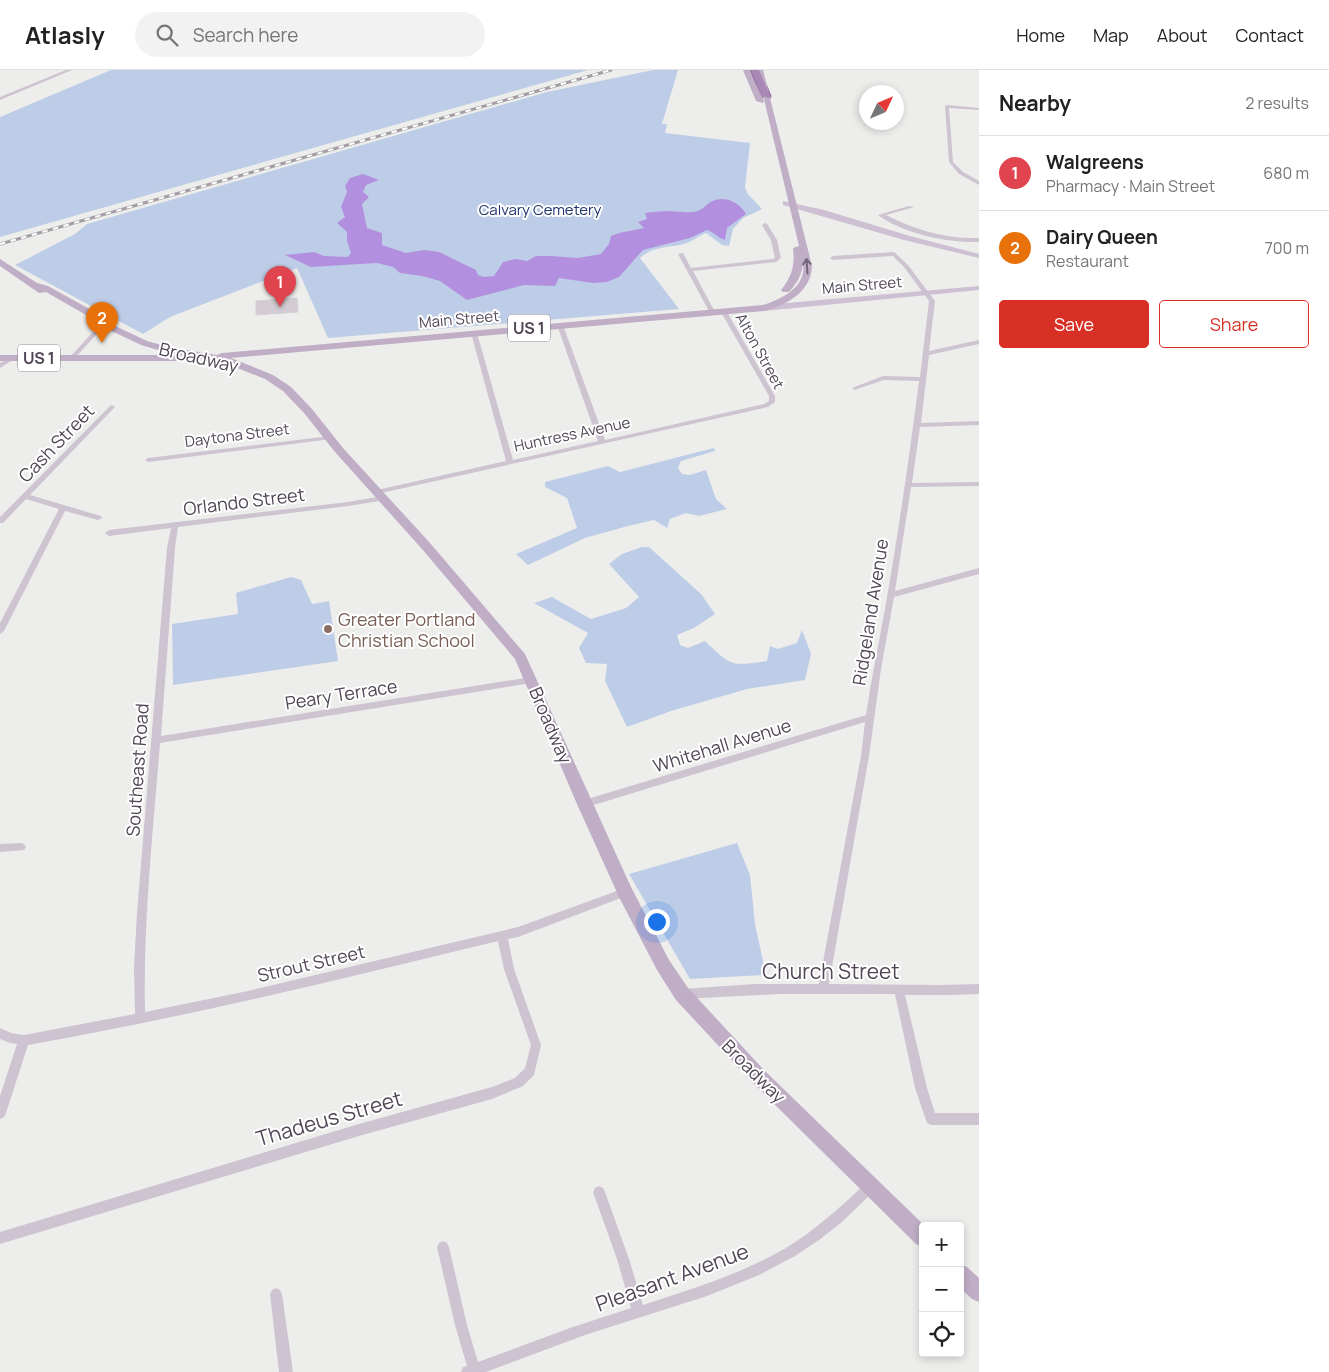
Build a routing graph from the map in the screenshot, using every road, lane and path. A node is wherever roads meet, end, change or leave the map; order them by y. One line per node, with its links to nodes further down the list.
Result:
1 (70, 70): 6 (street)
2 (746, 70): 9 (main road, US 1)
3 (755, 70): 5 (highway, US 1)
4 (760, 70): 5 (main road)
5 (766, 96): 9 (main road, US 1)
6 (0, 99)
7 (979, 109): 8 (street)
8 (979, 183)
9 (790, 202): 14 (street); 20 (main road, US 1, one-way to 9); 21 (main road, US 1)
10 (911, 207): 12 (street)
11 (765, 225): 17 (street)
12 (979, 240)
13 (681, 254): 17 (street)
14 (979, 256)
15 (833, 258): 19 (street)
16 (0, 262): 23 (main road, Broadway)
17 (689, 270): 22 (street)
18 (979, 288): 19 (street, Main Street)
19 (928, 294): 20 (street, Main Street); 27 (street, Ridgeland Avenue)
20 (764, 308): 21 (main road, Main Street / US 1)
21 (728, 311): 22 (main road, Main Street / US 1); 35 (street, Alton Street)
22 (712, 312): 24 (main road, Main Street / US 1)
23 (106, 325): 28 (main road, Broadway); 31 (street)
24 (560, 325): 25 (main road, Main Street / US 1); 40 (street)
25 (474, 333): 28 (main road, Main Street / US 1); 42 (street)
26 (979, 342): 27 (street)
27 (926, 354): 33 (street, Ridgeland Avenue)
28 (211, 357): 31 (main road, Main Street / US 1); 39 (main road, Broadway)
29 (0, 358): 30 (main road, Main Street / US 1)
30 (12, 358): 31 (main road, Main Street / US 1); 32 (street)
31 (72, 358)
32 (0, 366)
33 (922, 379): 34 (street); 38 (street, Ridgeland Avenue)
34 (855, 388)
35 (772, 402): 40 (street, Huntress Avenue)
36 (112, 407): 46 (street, Cash Street)
37 (979, 423): 38 (street)
38 (917, 425): 44 (street, Ridgeland Avenue)
39 (330, 438): 41 (street, Daytona Street); 45 (main road, Broadway)
40 (602, 442): 42 (street, Huntress Avenue)
41 (148, 460)
42 (510, 462): 45 (street, Huntress Avenue)
43 (979, 484): 44 (street)
44 (907, 485): 53 (street, Ridgeland Avenue)
45 (380, 495): 50 (street, Orlando Street); 55 (main road, Broadway)
46 (25, 496): 47 (street); 49 (street, Cash Street)
47 (63, 508): 48 (street); 54 (street)
48 (98, 518)
49 (0, 521)
50 (175, 525): 51 (street, Orlando Street); 57 (street, Southeast Road)
51 (109, 533)
52 (979, 571): 53 (street)
53 (891, 595): 56 (street, Ridgeland Avenue)
54 (0, 632)
55 (531, 680): 57 (street, Peary Terrace); 58 (main road, Broadway)
56 (870, 718): 58 (street, Whitehall Avenue); 63 (street, Ridgeland Avenue)
57 (155, 740): 67 (street, Southeast Road)
58 (584, 804): 61 (main road, Broadway)
59 (21, 847): 60 (street)
60 (0, 848)
61 (625, 892): 62 (street, Strout Street); 66 (main road, Broadway)
62 (502, 936): 67 (street, Strout Street); 75 (street, Thadeus Street)
63 (823, 989): 65 (street, Church Street); 66 (street, Church Street)
64 (979, 989): 65 (street, Church Street)
65 (899, 990): 71 (street)
66 (682, 994): 72 (main road, Broadway)
67 (140, 1018): 69 (street, Strout Street)
68 (0, 1033): 69 (street, Strout Street)
69 (24, 1040): 70 (street)
70 (0, 1113)
71 (979, 1119)
72 (870, 1187): 74 (main road, Broadway); 80 (street, Pleasant Avenue)
73 (599, 1192): 80 (street)
74 (919, 1233)
75 (0, 1238)
76 (443, 1247): 81 (street)
77 (964, 1278): 78 (main road)
78 (979, 1292)
79 (276, 1294): 82 (street)
80 (639, 1312): 81 (street, Pleasant Avenue)
81 (474, 1371)
82 (286, 1372)

